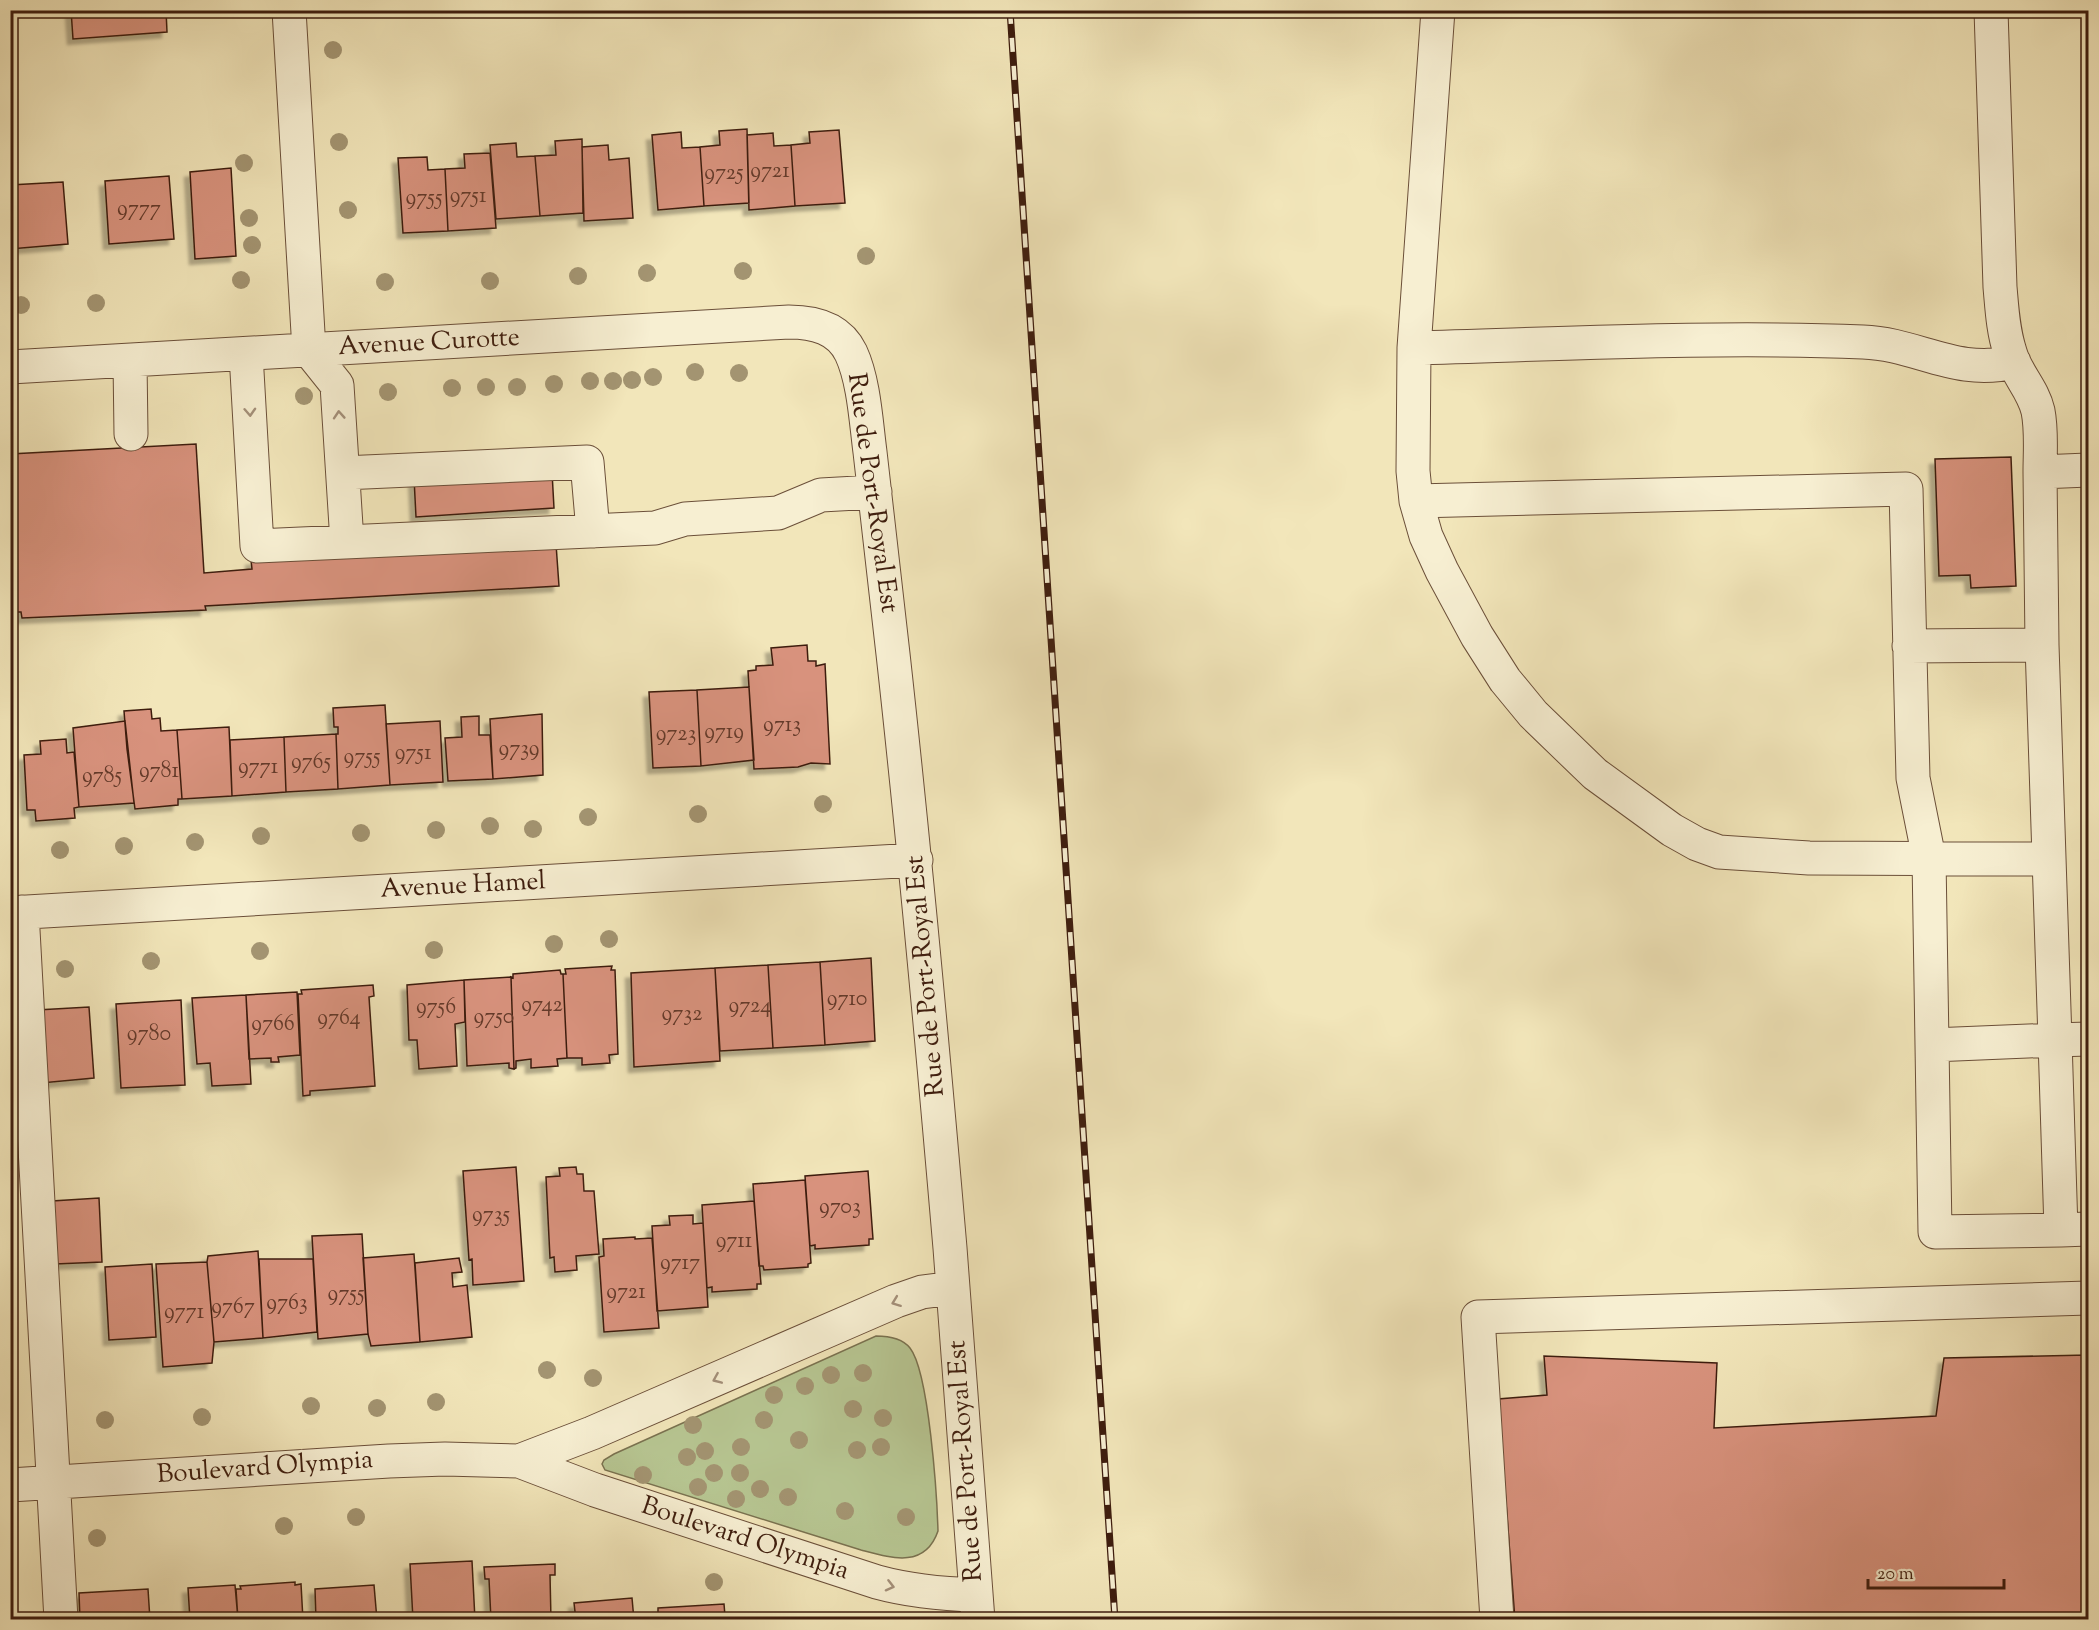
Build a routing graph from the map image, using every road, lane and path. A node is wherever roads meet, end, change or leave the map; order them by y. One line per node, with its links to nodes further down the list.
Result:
1 (289, 10): 6 (street)
2 (1438, 10): 5 (street)
3 (1991, 10): 9 (street)
4 (842, 339): 6 (street, Avenue Curotte); 15 (street, Rue de Port-Royal Est)
5 (1414, 348): 9 (street); 16 (street)
6 (309, 350): 7 (street, Avenue Curotte); 14 (street, one-way to 6)
7 (246, 354): 8 (street, Avenue Curotte); 18 (street, one-way to 18)
8 (130, 361): 10 (street, Avenue Curotte); 11 (street)
9 (2014, 362): 13 (street)
10 (10, 367)
11 (131, 434)
12 (2088, 470): 13 (street)
13 (2040, 472): 19 (street)
14 (343, 473): 17 (street); 18 (street)
15 (875, 492): 17 (street); 23 (street, Rue de Port-Royal Est)
16 (1416, 501): 20 (street); 21 (street)
17 (593, 531): 18 (street)
18 (347, 542)
19 (2042, 645): 20 (street); 22 (street)
20 (1909, 646): 21 (street)
21 (1929, 858): 22 (street); 27 (street)
22 (2049, 859): 26 (street)
23 (915, 860): 24 (street, Avenue Hamel); 29 (street, Rue de Port-Royal Est)
24 (16, 912): 32 (street)
25 (2088, 1039): 26 (street)
26 (2055, 1040): 27 (street); 28 (street)
27 (1932, 1045): 28 (street)
28 (2075, 1229)
29 (953, 1288): 31 (street, Boulevard Olympia, one-way to 31); 34 (street, Rue de Port-Royal Est)
30 (2088, 1298): 36 (street)
31 (519, 1461): 32 (street, Boulevard Olympia); 34 (street, Boulevard Olympia, one-way to 34)
32 (52, 1482): 33 (street, Boulevard Olympia); 35 (street)
33 (10, 1485)
34 (977, 1607)
35 (61, 1620)
36 (1497, 1620)

